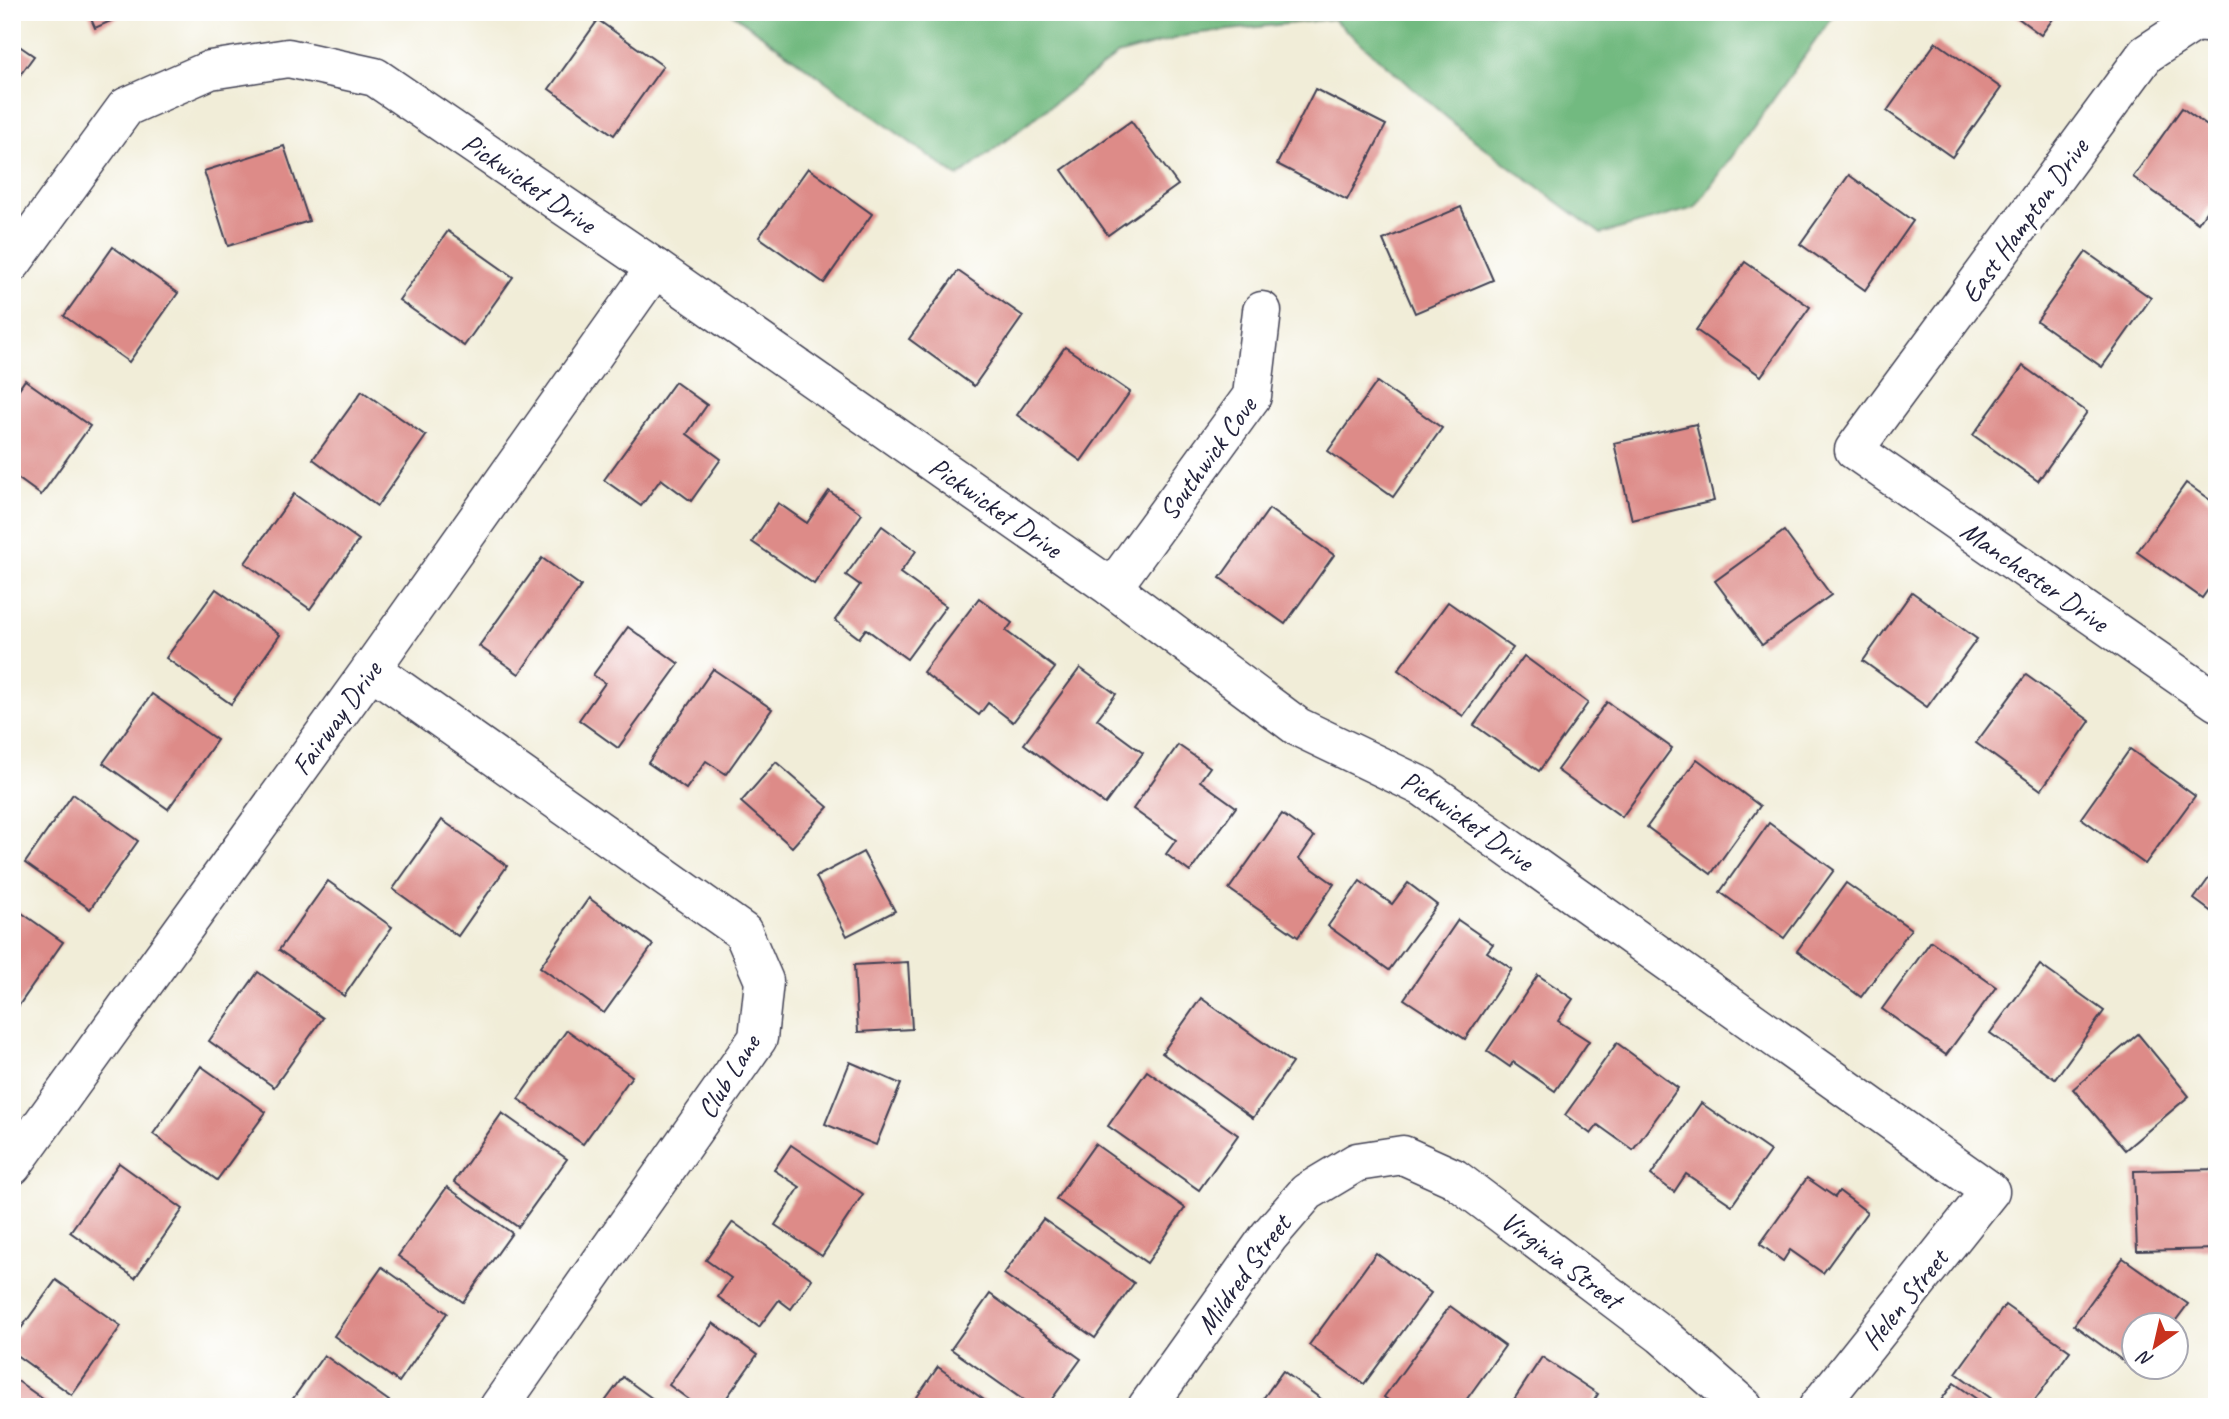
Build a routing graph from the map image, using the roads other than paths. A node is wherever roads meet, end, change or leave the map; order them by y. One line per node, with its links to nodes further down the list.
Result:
1 (2217, 24): 5 (street, East Hampton Drive)
2 (12, 263): 3 (street, Pickwicket Drive)
3 (656, 268): 6 (street, Pickwicket Drive); 7 (street, Fairway Drive)
4 (1262, 311): 6 (street, Southwick Cove)
5 (1854, 450): 8 (street, Manchester Drive)
6 (1112, 588): 11 (street, Pickwicket Drive)
7 (371, 669): 10 (street, Fairway Drive); 12 (street, Club Lane)
8 (2217, 702)
9 (1357, 1162): 13 (street, Mildred Street); 14 (street, Virginia Street)
10 (12, 1166)
11 (1990, 1191): 15 (street, Helen Street)
12 (499, 1407)
13 (1147, 1407)
14 (1744, 1407)
15 (1818, 1407)

